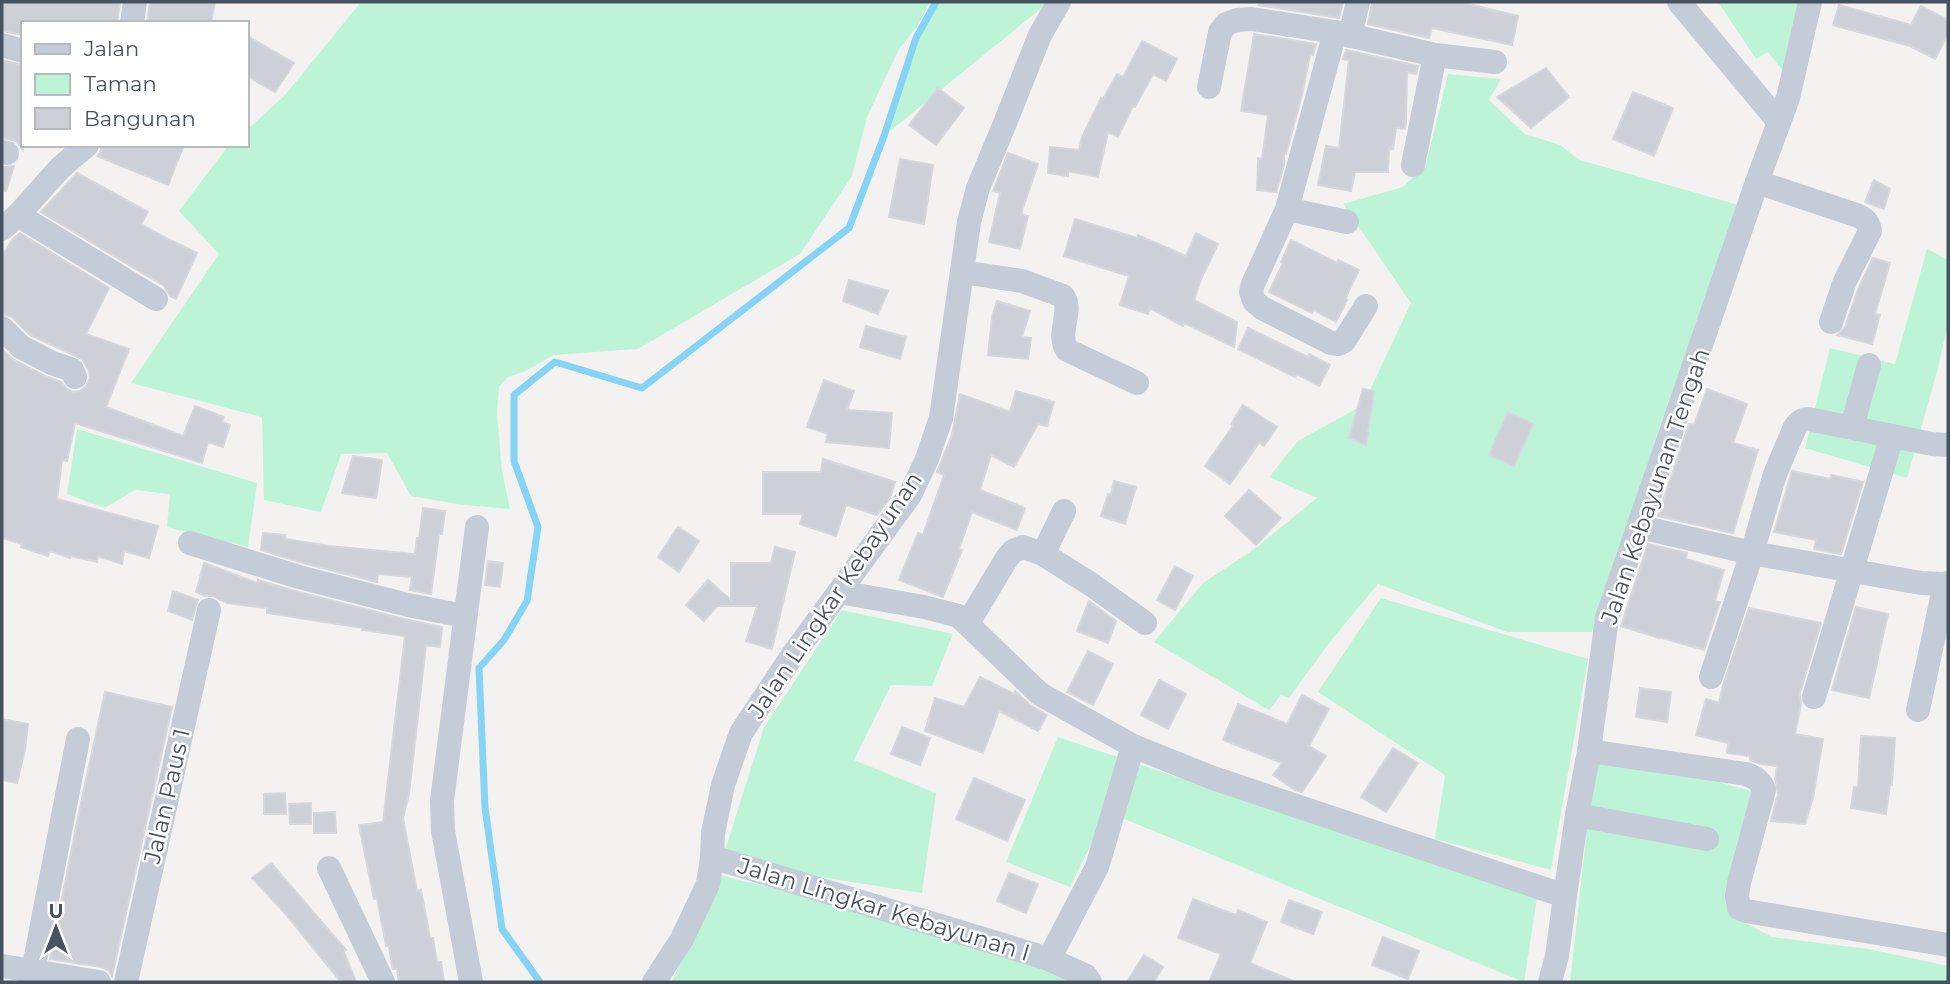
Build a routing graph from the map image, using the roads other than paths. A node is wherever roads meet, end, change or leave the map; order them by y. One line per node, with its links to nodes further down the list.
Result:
1 (135, 2): 6 (street)
2 (1059, 2): 20 (street, Jalan Lingkar Kebayunan)
3 (1359, 2): 7 (street)
4 (1679, 2): 13 (street)
5 (1810, 2): 13 (street, Jalan Kebayunan Tengah)
6 (132, 21)
7 (1342, 34): 10 (street); 12 (street); 17 (street)
8 (2, 45): 9 (street)
9 (21, 50)
10 (1435, 55): 11 (street); 15 (street)
11 (1495, 62)
12 (1209, 88)
13 (1787, 107): 16 (street, Jalan Kebayunan Tengah)
14 (85, 147): 18 (street)
15 (1413, 165)
16 (1757, 182): 23 (street); 33 (street, Jalan Kebayunan Tengah)
17 (1287, 209): 19 (street); 22 (street)
18 (10, 222): 21 (street)
19 (1347, 222)
20 (962, 272): 27 (street); 39 (street, Jalan Lingkar Kebayunan)
21 (156, 299)
22 (1366, 306)
23 (1831, 321)
24 (2, 328): 26 (street)
25 (1869, 365): 28 (street)
26 (75, 377)
27 (1137, 383)
28 (1852, 427): 29 (street); 35 (street)
29 (1892, 436): 30 (street); 37 (street)
30 (1948, 445)
31 (1064, 511): 36 (street)
32 (477, 527): 41 (street)
33 (1640, 527): 35 (street); 49 (street, Jalan Kebayunan Tengah)
34 (190, 543): 41 (street)
35 (1752, 553): 37 (street); 44 (street)
36 (1043, 554): 42 (street); 43 (street)
37 (1852, 571): 38 (street); 45 (street)
38 (1947, 584): 46 (street)
39 (839, 592): 42 (street); 52 (street, Jalan Lingkar Kebayunan)
40 (209, 610): 60 (street, Jalan Paus 1)
41 (464, 616): 62 (street)
42 (968, 623): 48 (street)
43 (1145, 623)
44 (1711, 677)
45 (1814, 696)
46 (1918, 710)
47 (78, 739): 57 (street)
48 (1133, 746): 54 (street); 56 (street)
49 (1589, 751): 50 (street, Jalan Kebayunan Tengah); 55 (street)
50 (1577, 815): 51 (street); 54 (street, Jalan Kebayunan Tengah)
51 (1707, 839)
52 (712, 857): 56 (street, Jalan Lingkar Kebayunan I); 63 (street, Jalan Lingkar Kebayunan)
53 (329, 868): 61 (street)
54 (1564, 896): 65 (street, Jalan Kebayunan Tengah)
55 (1948, 945)
56 (1049, 959): 64 (street, Jalan Lingkar Kebayunan I)
57 (33, 971): 58 (street); 59 (street)
58 (5, 972)
59 (99, 982)
60 (126, 982)
61 (383, 982)
62 (471, 982)
63 (654, 982)
64 (1090, 982)
65 (1550, 982)

